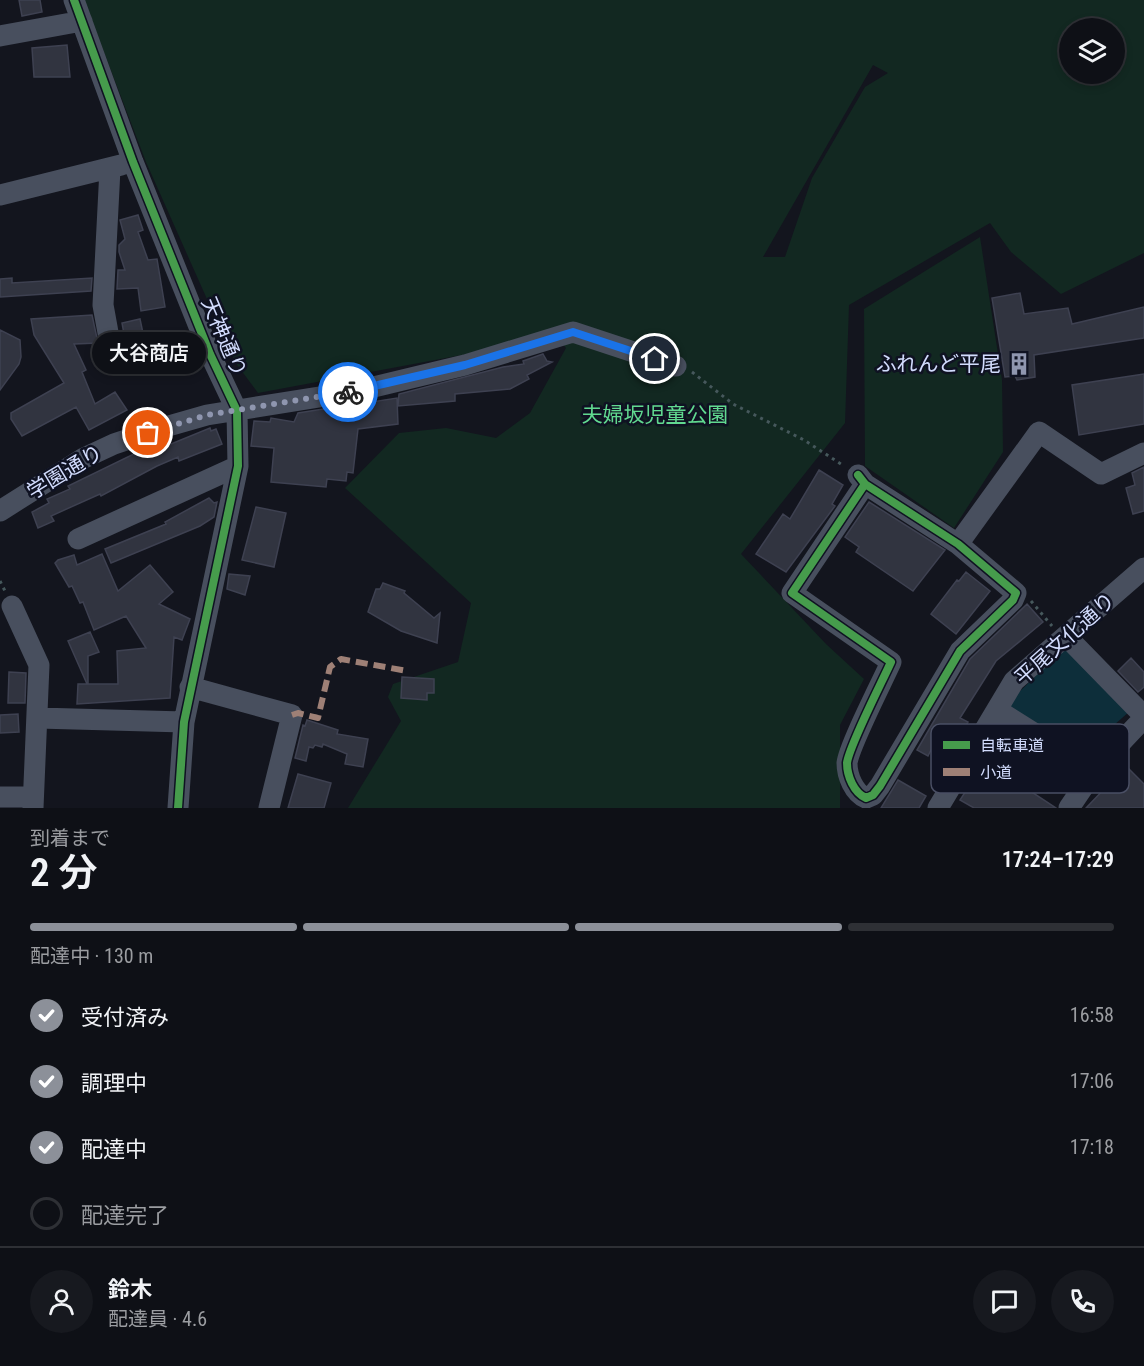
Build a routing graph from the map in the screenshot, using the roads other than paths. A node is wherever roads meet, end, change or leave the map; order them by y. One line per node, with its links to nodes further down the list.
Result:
1 (74, 0): 2 (street, 天神通り)
2 (82, 21): 3 (street); 4 (street, 天神通り)
3 (0, 36)
4 (133, 162): 5 (street); 9 (street, 天神通り)
5 (110, 169): 6 (street); 7 (street)
6 (0, 195)
7 (109, 338)
8 (676, 366): 9 (street, 学園通り)
9 (237, 411): 11 (street, 天神通り); 12 (street, 学園通り)
10 (1144, 453): 14 (street)
11 (238, 466): 13 (street); 18 (street, 天神通り)
12 (0, 511)
13 (78, 539)
14 (958, 544): 14 (street)
15 (1144, 568): 17 (street, 平尾文化通り)
16 (12, 606): 21 (street)
17 (1065, 637): 19 (street, 平尾文化通り); 20 (street)
18 (190, 687): 22 (street, 天神通り); 30 (street)
19 (997, 710): 23 (street, 平尾文化通り); 24 (street)
20 (1144, 717): 25 (street)
21 (38, 718): 22 (street); 28 (street)
22 (184, 722): 29 (street, 天神通り)
23 (989, 724)
24 (1019, 724)
25 (1129, 733)
26 (1079, 793): 31 (street)
27 (0, 797): 28 (street)
28 (33, 803)
29 (178, 808)
30 (269, 808)
31 (1069, 808)

